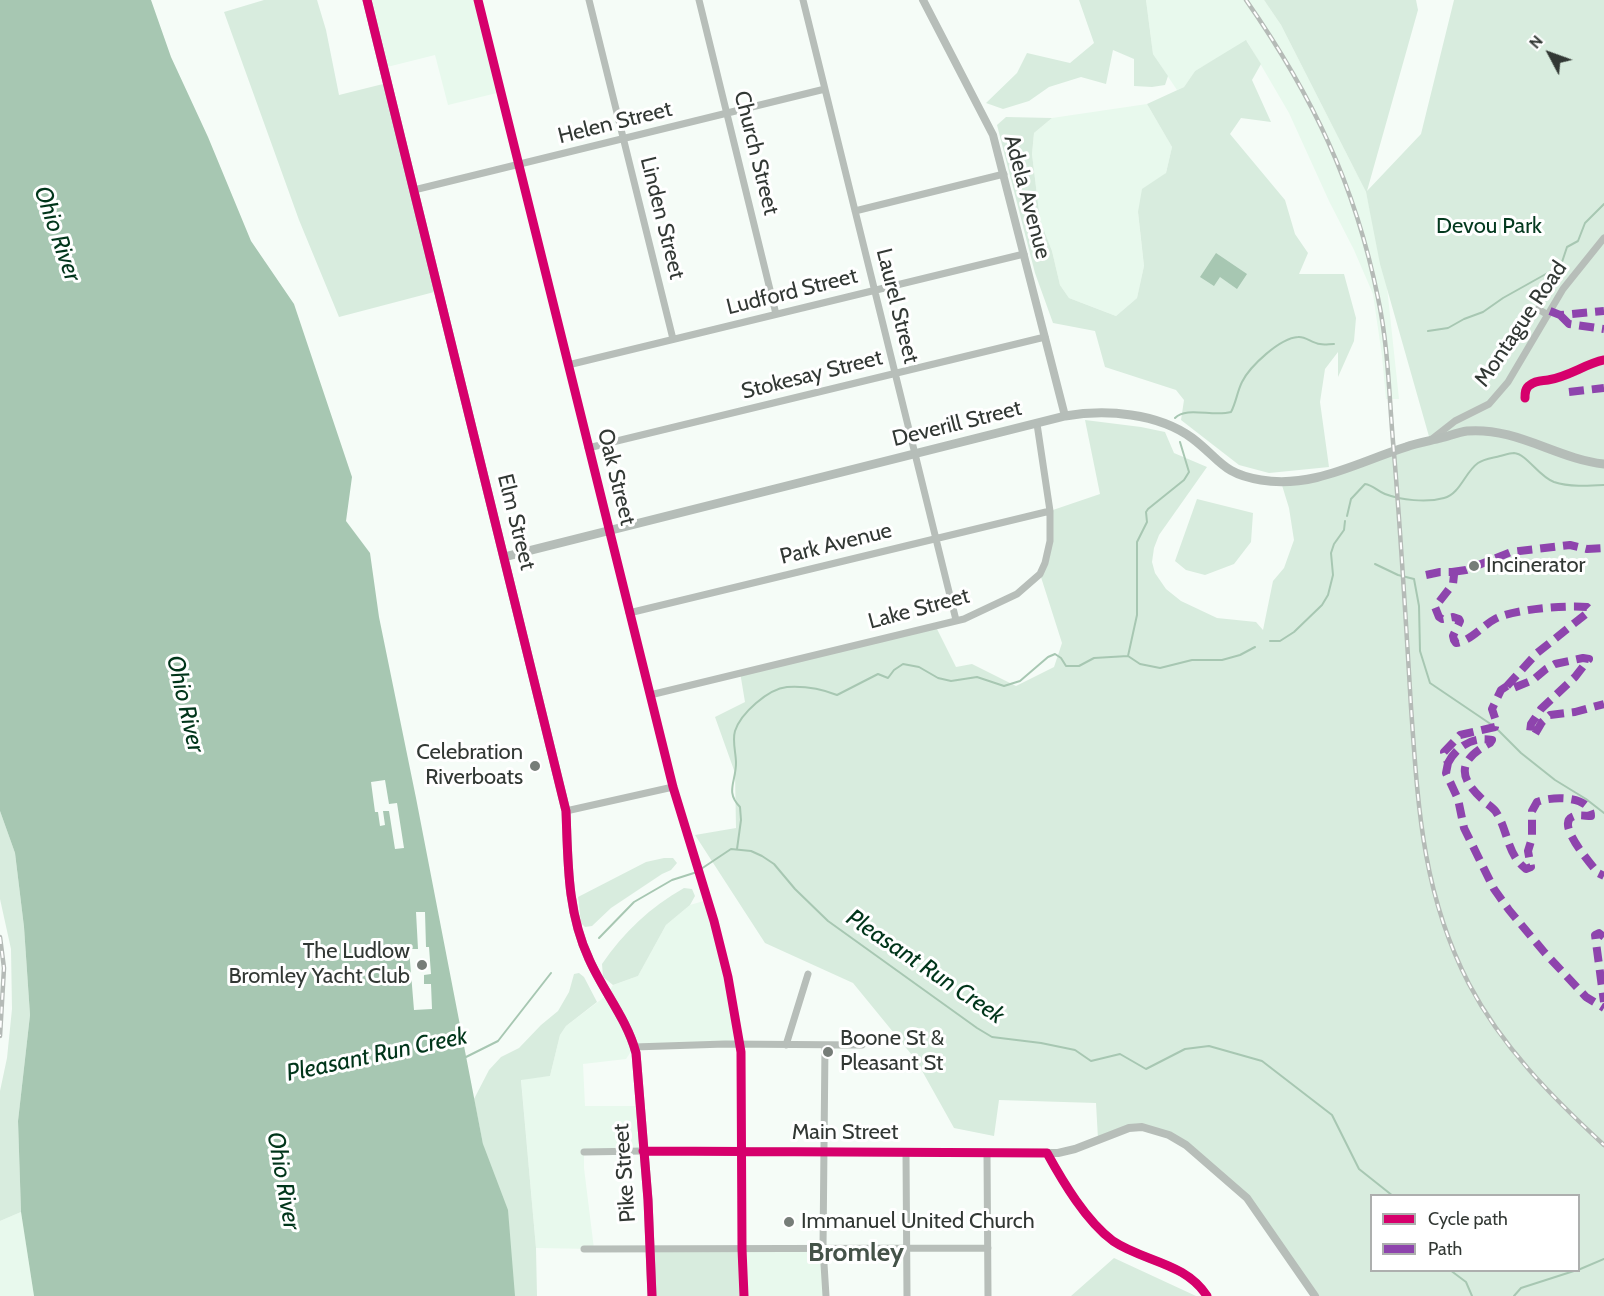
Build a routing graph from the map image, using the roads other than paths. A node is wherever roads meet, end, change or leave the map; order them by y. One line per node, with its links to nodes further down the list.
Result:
1 (367, 0): 12 (main road, Elm Street)
2 (478, 0): 10 (street, Oak Street)
3 (589, 0): 9 (street, Linden Street)
4 (699, 0): 8 (street, Church Street)
5 (802, 0): 7 (street, Laurel Street)
6 (923, 0): 11 (street, Adela Avenue)
7 (825, 89): 8 (street, Helen Street); 13 (street, Laurel Street)
8 (727, 113): 9 (street, Helen Street); 18 (street, Church Street)
9 (624, 139): 10 (street, Helen Street); 21 (street, Linden Street)
10 (519, 165): 12 (street, Helen Street); 22 (street, Oak Street)
11 (1004, 174): 13 (street); 15 (street, Adela Avenue)
12 (414, 190): 33 (main road, Elm Street)
13 (855, 211): 16 (street, Laurel Street)
14 (1604, 238): 19 (street, Montague Road)
15 (1024, 254): 16 (street, Ludford Street); 20 (street, Adela Avenue)
16 (874, 291): 18 (street, Ludford Street); 23 (street, Laurel Street)
17 (1538, 309): 19 (street)
18 (776, 314): 21 (street, Ludford Street)
19 (1548, 315): 26 (street, Montague Road)
20 (1045, 337): 23 (street, Stokesay Street); 24 (street, Adela Avenue)
21 (673, 339): 22 (street, Ludford Street)
22 (568, 364): 27 (street, Oak Street)
23 (894, 373): 27 (street, Stokesay Street); 28 (street, Laurel Street)
24 (1065, 416): 25 (main road, Deverill Street); 26 (main road, Deverill Street)
25 (1037, 424): 28 (main road, Deverill Street); 30 (street, Lake Street)
26 (1430, 441): 29 (main road, Deverill Street)
27 (588, 448): 31 (street, Oak Street)
28 (915, 455): 31 (main road, Deverill Street); 32 (street, Laurel Street)
29 (1604, 464)
30 (1050, 511): 32 (street, Park Avenue); 35 (street, Lake Street)
31 (609, 530): 33 (main road, Deverill Street); 34 (street, Oak Street)
32 (936, 539): 34 (street, Park Avenue); 35 (street, Laurel Street)
33 (504, 556): 38 (main road, Elm Street)
34 (629, 613): 36 (street, Oak Street)
35 (956, 620): 36 (street, Lake Street)
36 (650, 695): 37 (street, Oak Street)
37 (673, 788): 38 (street); 40 (street, Oak Street)
38 (566, 811): 44 (main road, Elm Street)
39 (808, 974): 41 (street)
40 (740, 1044): 41 (street); 44 (street); 46 (street, Oak Street)
41 (786, 1045): 42 (street)
42 (825, 1045): 43 (street); 48 (street)
43 (862, 1045)
44 (634, 1047): 45 (main road, Pike Street)
45 (644, 1151): 46 (street, Main Street); 47 (street, Main Street); 52 (main road, Pike Street)
46 (742, 1151): 48 (street, Main Street); 57 (street, Oak Street)
47 (584, 1152)
48 (824, 1152): 49 (street, Main Street); 53 (street)
49 (906, 1153): 50 (street, Main Street); 54 (street)
50 (987, 1153): 51 (street, Main Street); 55 (street)
51 (1047, 1153): 63 (street); 64 (street, Main Street)
52 (650, 1248): 56 (street); 57 (street); 58 (main road, Pike Street)
53 (823, 1248): 54 (street); 57 (street); 60 (street)
54 (906, 1248): 55 (street); 61 (street)
55 (988, 1248): 62 (street)
56 (584, 1249)
57 (742, 1249): 59 (street, Oak Street)
58 (652, 1296)
59 (744, 1296)
60 (826, 1296)
61 (907, 1296)
62 (988, 1296)
63 (1207, 1296)
64 (1316, 1296)

